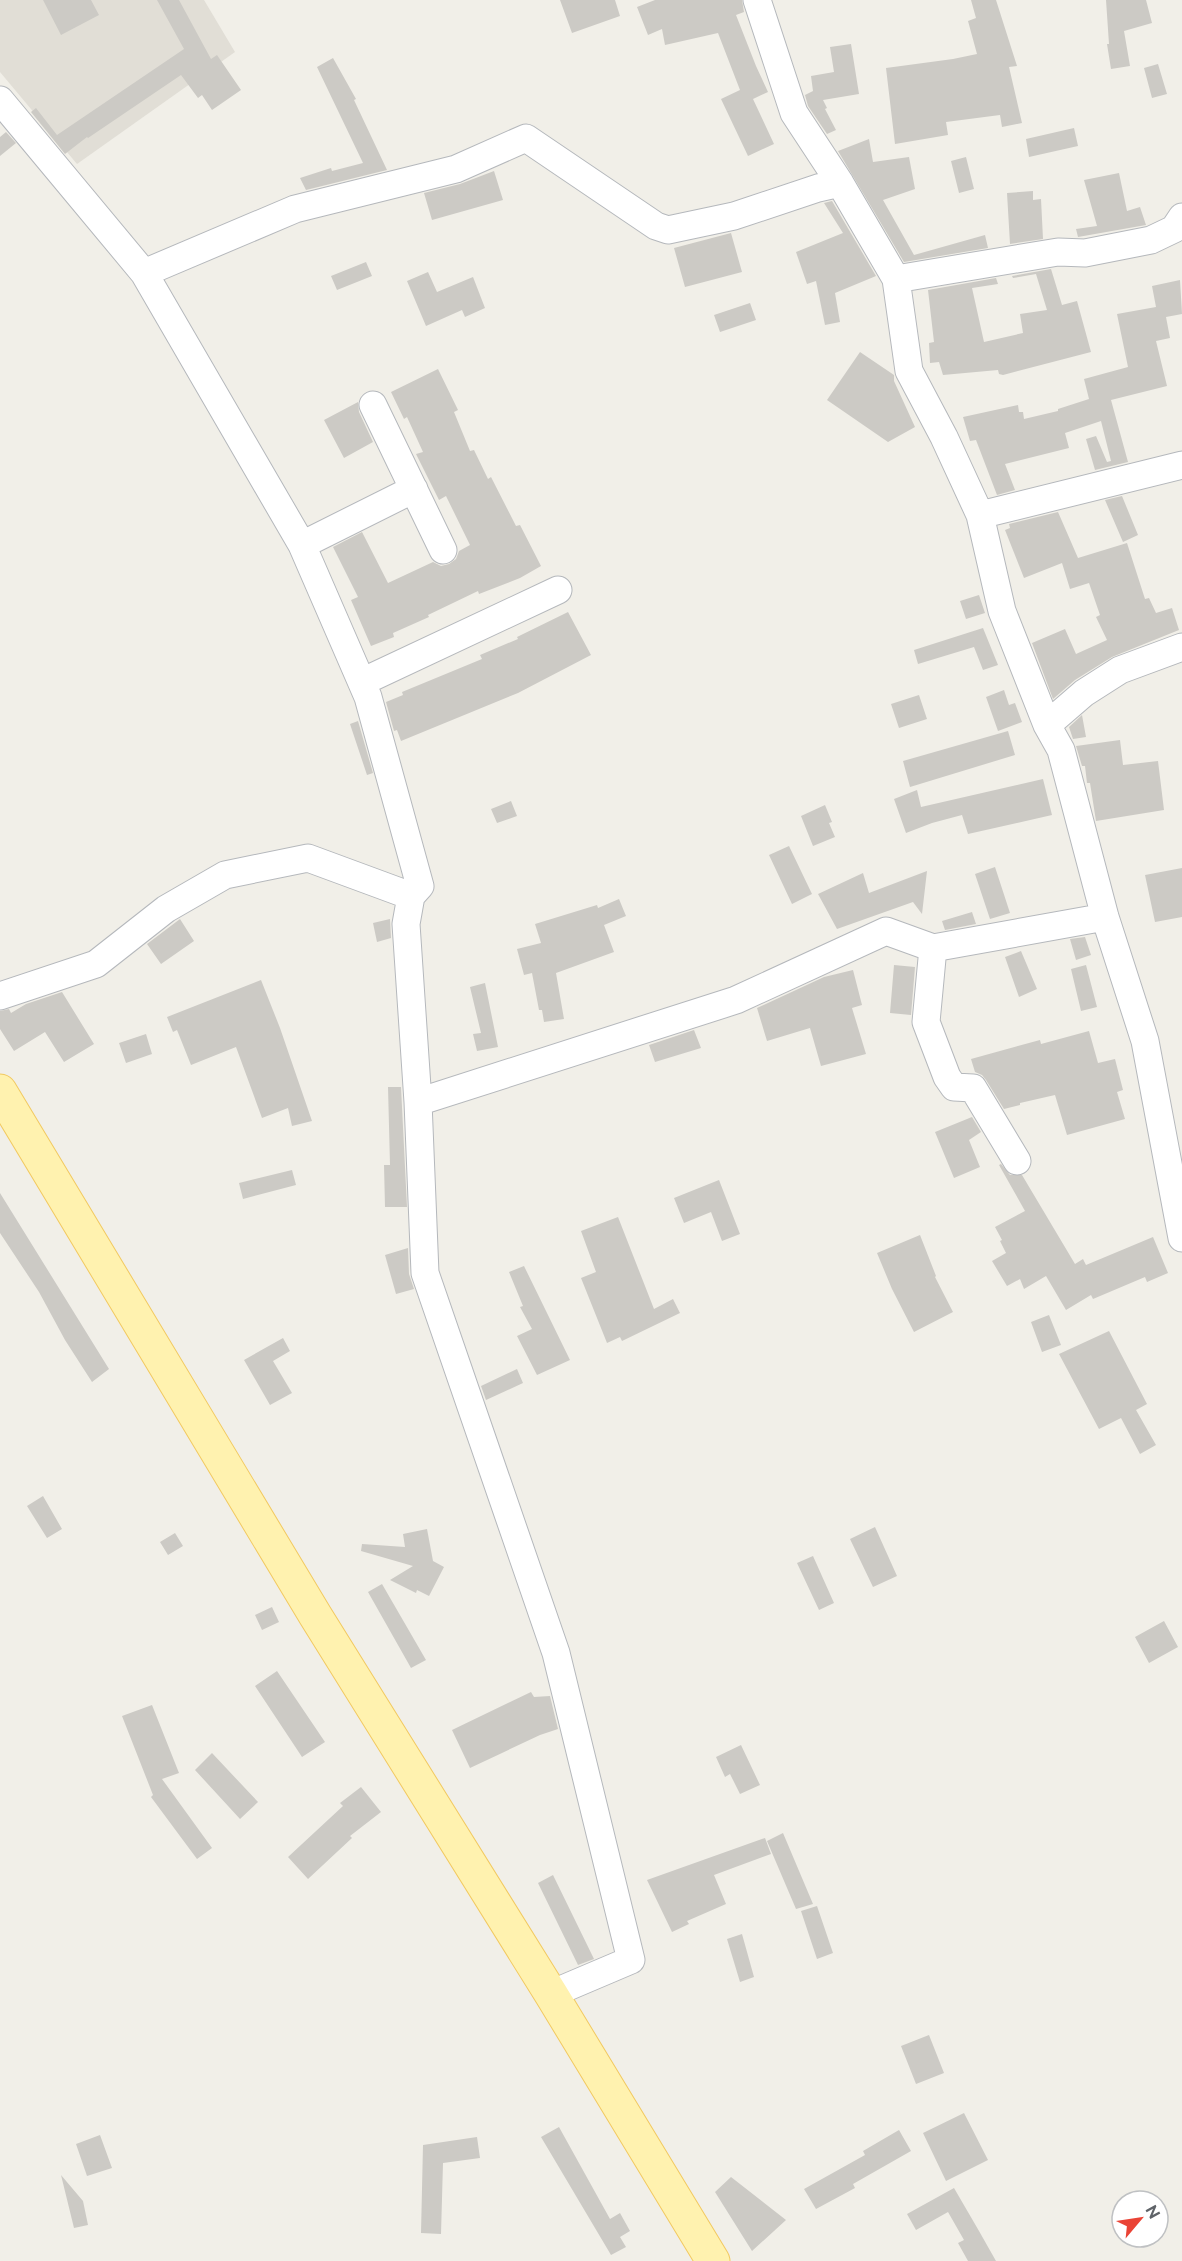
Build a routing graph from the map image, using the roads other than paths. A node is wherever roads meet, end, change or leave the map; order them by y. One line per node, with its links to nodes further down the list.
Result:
1 (756, 0): 3 (street)
2 (0, 100): 5 (street)
3 (840, 183): 5 (street); 6 (street)
4 (1182, 217): 6 (street)
5 (144, 273): 11 (street)
6 (896, 279): 10 (street)
7 (374, 405): 9 (street)
8 (1182, 465): 10 (street)
9 (414, 489): 11 (street); 12 (street)
10 (980, 515): 16 (street)
11 (302, 545): 15 (street)
12 (443, 550)
13 (558, 590): 15 (street)
14 (1182, 646): 16 (street)
15 (362, 682): 17 (street)
16 (1047, 725): 18 (street)
17 (411, 896): 20 (street); 22 (street)
18 (1105, 916): 19 (street); 24 (street)
19 (933, 948): 22 (street); 23 (street)
20 (0, 996)
21 (0, 1091): 25 (main road)
22 (418, 1102): 25 (street)
23 (1017, 1161)
24 (1182, 1238)
25 (551, 1994): 26 (main road)
26 (713, 2261)

